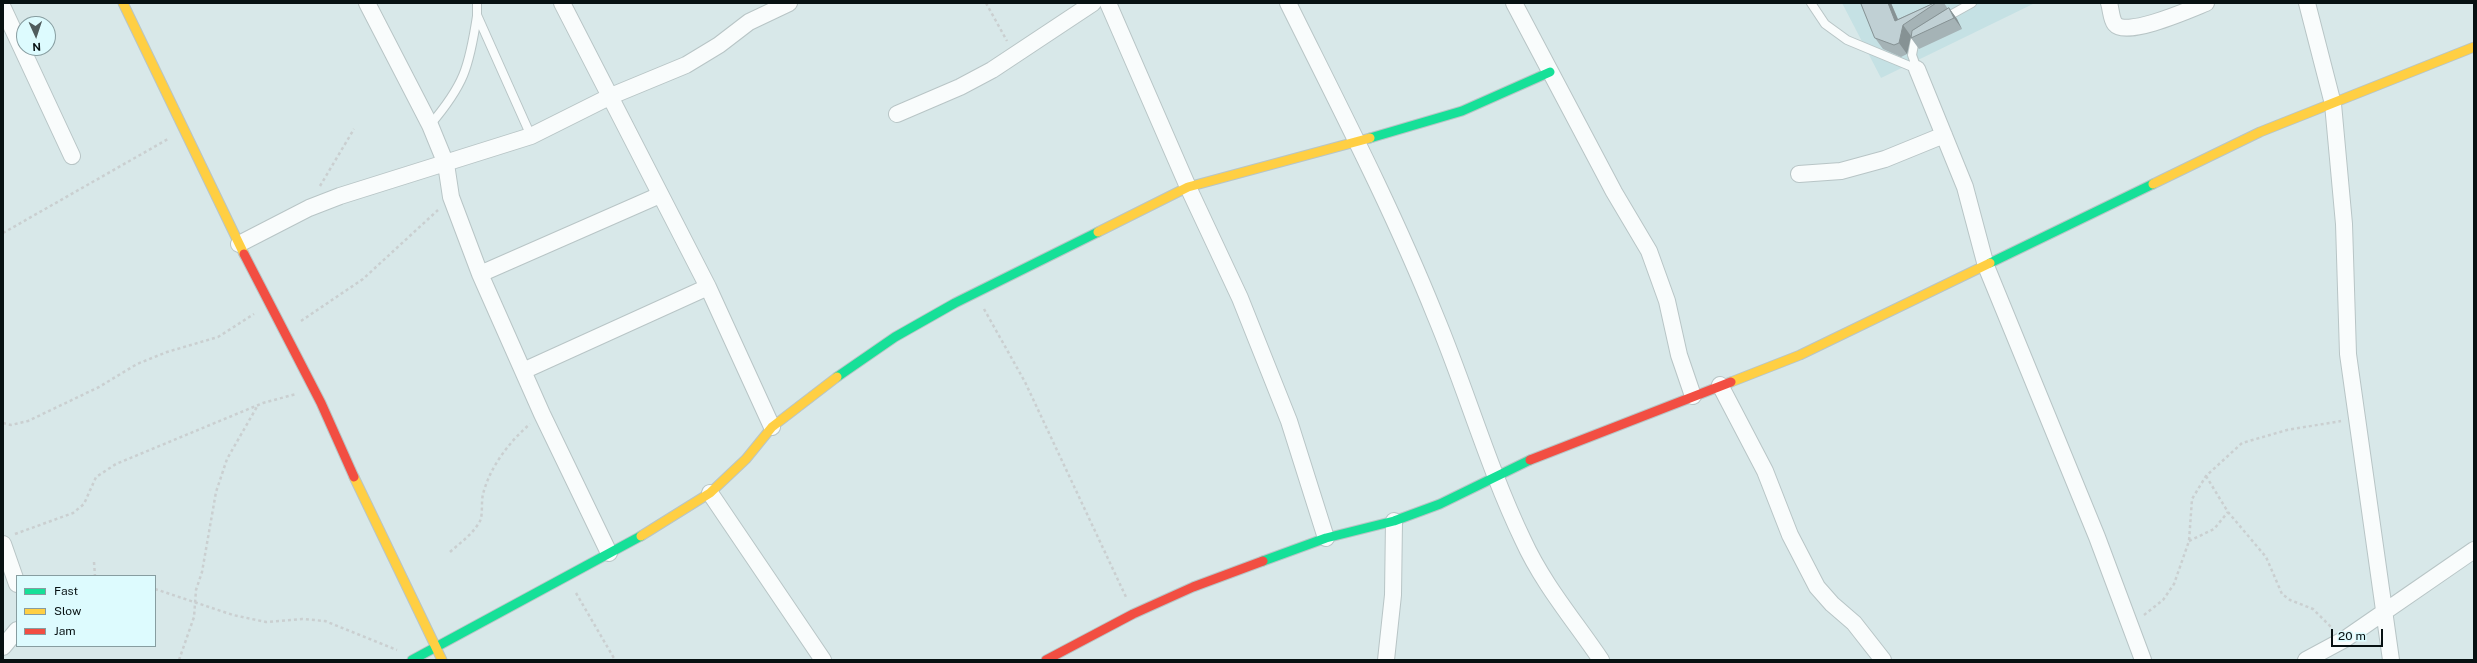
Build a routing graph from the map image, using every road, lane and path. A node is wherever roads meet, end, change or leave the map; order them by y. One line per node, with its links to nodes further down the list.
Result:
1 (123, 3): 29 (street)
2 (367, 3): 27 (street)
3 (477, 3): 17 (lane)
4 (562, 3): 24 (street)
5 (789, 3): 24 (street)
6 (986, 3): 21 (path)
7 (1093, 3): 21 (street)
8 (1288, 3): 32 (street)
9 (1514, 3): 23 (street)
10 (1810, 3): 22 (lane)
11 (1972, 3): 18 (lane)
12 (2109, 3): 13 (street)
13 (2206, 3)
14 (2307, 3): 25 (street)
15 (1112, 4): 36 (street)
16 (3, 8): 33 (street)
17 (477, 15): 27 (lane); 31 (lane)
18 (1939, 23)
19 (1927, 31): 22 (lane)
20 (2474, 48): 25 (street)
21 (1014, 54): 26 (street)
22 (1916, 69): 30 (street)
23 (1550, 72): 32 (street); 51 (street)
24 (611, 96): 31 (street); 37 (street)
25 (2333, 104): 42 (street); 54 (street)
26 (897, 114)
27 (430, 125): 34 (street)
28 (354, 129): 39 (path)
29 (184, 130): 40 (path); 41 (street)
30 (1944, 135): 35 (street); 42 (street)
31 (531, 136): 34 (street)
32 (1357, 142): 36 (street); 57 (street)
33 (72, 156)
34 (446, 164): 38 (street); 39 (street)
35 (1799, 174)
36 (1188, 187): 45 (street); 62 (street)
37 (660, 196): 43 (street); 44 (street)
38 (451, 197): 43 (street); 47 (path)
39 (309, 208): 41 (street)
40 (3, 234)
41 (239, 244): 46 (street)
42 (1986, 266): 49 (street); 76 (street)
43 (480, 274): 48 (street)
44 (708, 287): 48 (street); 56 (street)
45 (975, 293): 56 (street); 75 (path)
46 (270, 306): 47 (street); 55 (path)
47 (284, 332): 50 (street)
48 (523, 371): 53 (street)
49 (1720, 385): 51 (street); 89 (street)
50 (314, 389): 52 (path); 80 (street)
51 (1693, 396): 57 (street)
52 (258, 405): 63 (path); 73 (path)
53 (542, 414): 66 (path); 67 (street)
54 (2359, 418): 58 (path); 74 (street)
55 (3, 423)
56 (772, 427): 59 (street)
57 (1496, 476): 61 (street); 88 (street)
58 (2206, 476): 60 (path); 64 (path)
59 (710, 493): 67 (street); 85 (street)
60 (2228, 512): 64 (path); 78 (path)
61 (1394, 521): 62 (street); 87 (street)
62 (1326, 538): 75 (street)
63 (7, 540): 71 (street)
64 (2189, 541): 76 (path)
65 (2474, 550): 74 (street)
66 (450, 552)
67 (609, 553): 70 (street)
68 (94, 562): 69 (path)
69 (95, 575)
70 (567, 577): 80 (street); 84 (path)
71 (16, 580)
72 (156, 589): 73 (path)
73 (195, 604): 81 (path); 82 (path)
74 (2385, 610): 78 (street); 92 (street)
75 (1133, 614): 86 (street)
76 (2129, 625): 90 (street)
77 (16, 631): 79 (street)
78 (2345, 639): 91 (street)
79 (3, 647)
80 (437, 648): 81 (street); 83 (street)
81 (415, 658)
82 (179, 660)
83 (442, 660)
84 (615, 660)
85 (823, 660)
86 (1046, 660)
87 (1386, 660)
88 (1601, 660)
89 (1884, 660)
90 (2143, 660)
91 (2306, 660)
92 (2391, 660)

